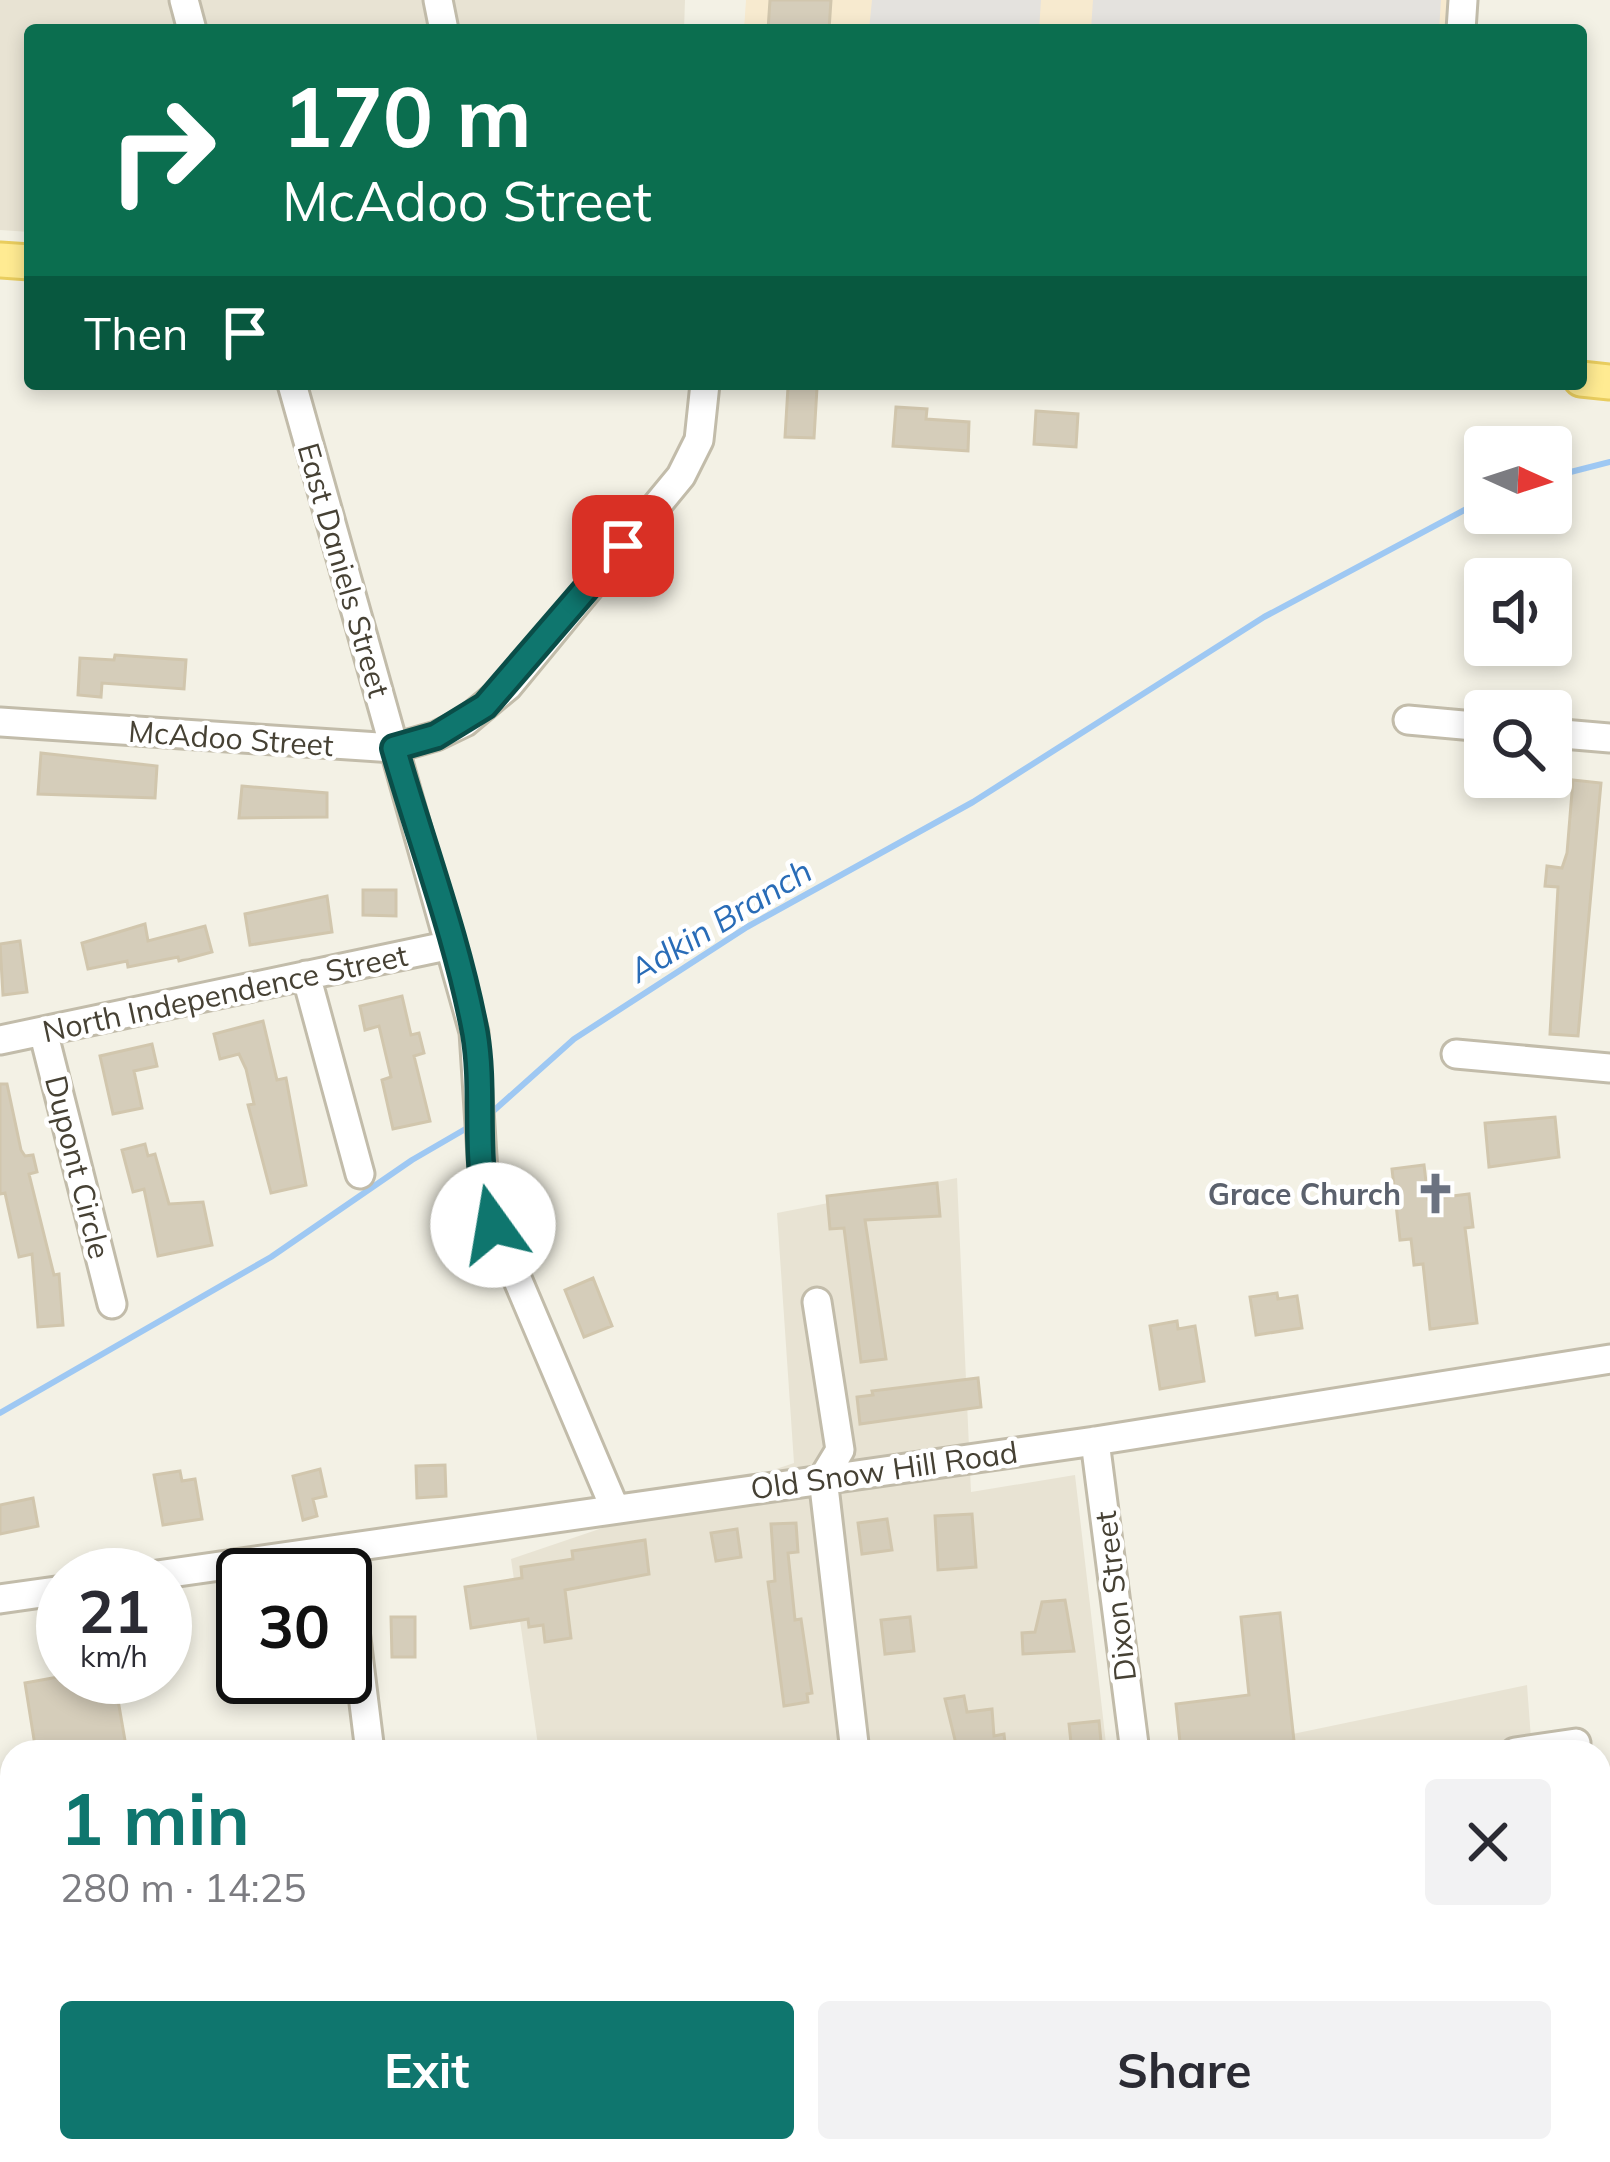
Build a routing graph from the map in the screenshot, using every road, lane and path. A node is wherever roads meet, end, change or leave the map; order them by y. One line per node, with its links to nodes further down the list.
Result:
1 (294, 390): 8 (street, East Daniels Street)
2 (704, 390): 8 (street, McAdoo Street)
3 (1408, 720): 5 (street)
4 (0, 722): 8 (street, McAdoo Street)
5 (1464, 725)
6 (1572, 735): 7 (street)
7 (1610, 739)
8 (394, 748): 9 (street, East Daniels Street)
9 (451, 945): 10 (street, North Independence Street); 21 (street, East Daniels Street)
10 (307, 975): 11 (street, North Independence Street); 15 (street)
11 (43, 1031): 12 (street, North Independence Street); 17 (street, Dupont Circle)
12 (0, 1040)
13 (1456, 1054): 14 (street)
14 (1610, 1068)
15 (360, 1174)
16 (817, 1302): 20 (street)
17 (112, 1304)
18 (1610, 1359): 19 (street, Old Snow Hill Road)
19 (1095, 1441): 20 (street, Old Snow Hill Road); 28 (street, Dixon Street)
20 (823, 1478): 21 (street, Old Snow Hill Road); 27 (street)
21 (615, 1509): 22 (street, Old Snow Hill Road)
22 (351, 1548)
23 (36, 1594): 24 (street)
24 (0, 1599)
25 (364, 1704): 26 (street)
26 (368, 1740)
27 (854, 1740)
28 (1133, 1740)

